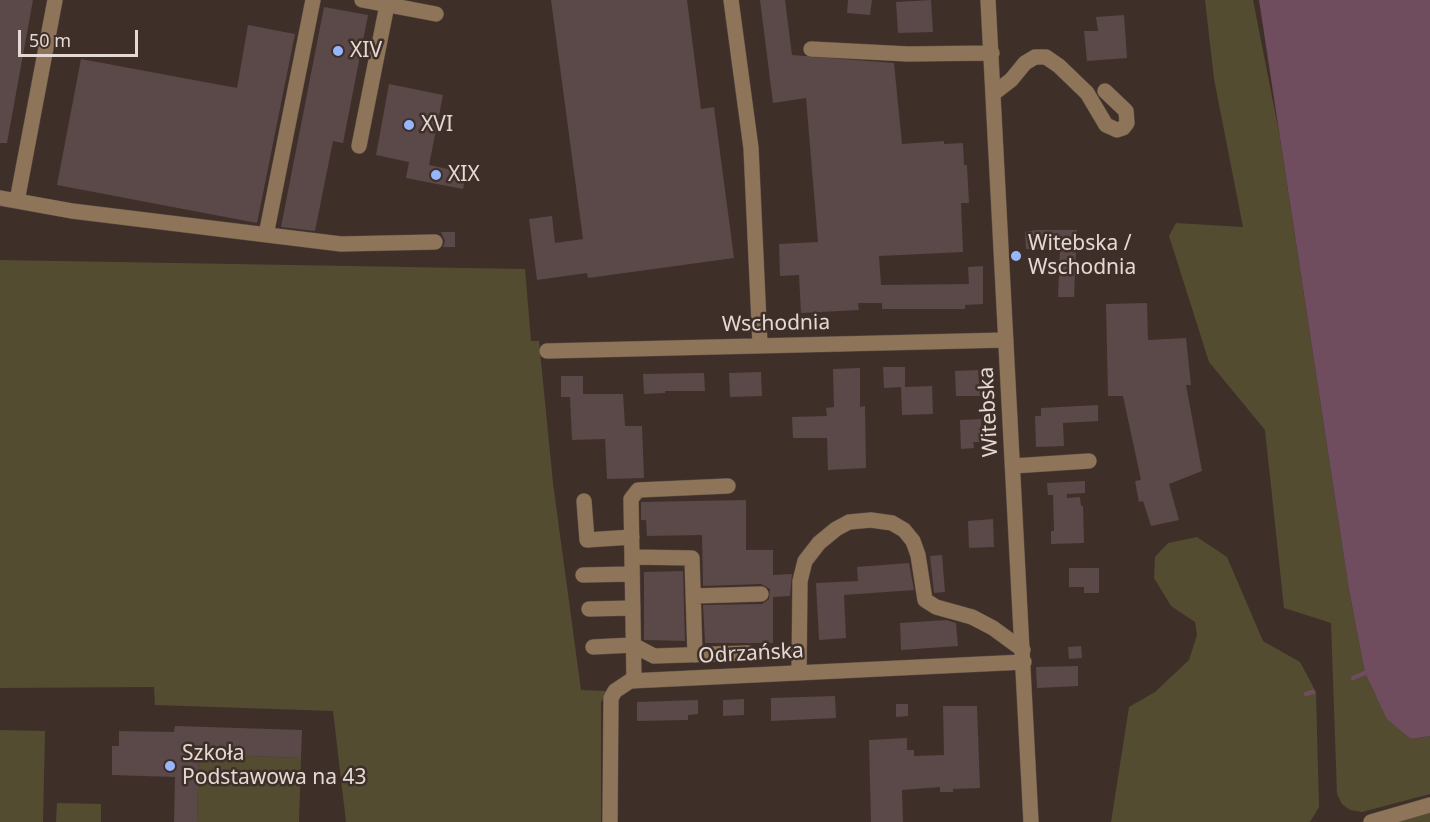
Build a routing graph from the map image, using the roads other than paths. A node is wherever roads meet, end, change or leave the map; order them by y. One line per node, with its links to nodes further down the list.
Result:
1 (55, 0): 14 (street)
2 (313, 0): 15 (street)
3 (362, 0): 6 (street)
4 (731, 0): 18 (street)
5 (988, 0): 9 (street, Witebska)
6 (387, 5): 7 (street); 12 (street)
7 (436, 14)
8 (811, 49): 9 (street)
9 (992, 53): 11 (street, Witebska)
10 (1105, 91): 11 (street)
11 (994, 93): 17 (street, Witebska)
12 (359, 146)
13 (0, 198): 14 (street)
14 (17, 201): 15 (street)
15 (266, 235): 16 (street)
16 (435, 242)
17 (1006, 340): 18 (street, Wschodnia); 21 (street, Witebska)
18 (760, 345): 19 (street, Wschodnia)
19 (548, 351)
20 (1089, 461): 21 (street)
21 (1013, 466): 36 (street, Witebska)
22 (728, 486): 24 (street)
23 (585, 501): 24 (street)
24 (632, 537): 25 (street)
25 (632, 557): 26 (street); 29 (street)
26 (632, 574): 27 (street); 31 (street)
27 (583, 575)
28 (760, 594): 29 (street)
29 (693, 596): 35 (street)
30 (588, 609): 31 (street)
31 (633, 609): 32 (street)
32 (633, 645): 33 (street); 35 (street); 38 (street)
33 (593, 647)
34 (748, 653): 35 (street)
35 (695, 655)
36 (1023, 656): 37 (street, Odrzańska); 37 (street); 41 (street, Witebska)
37 (799, 673): 38 (street, Odrzańska)
38 (634, 681): 40 (street)
39 (1430, 805): 42 (street)
40 (610, 822)
41 (1031, 822)
42 (1371, 822)

